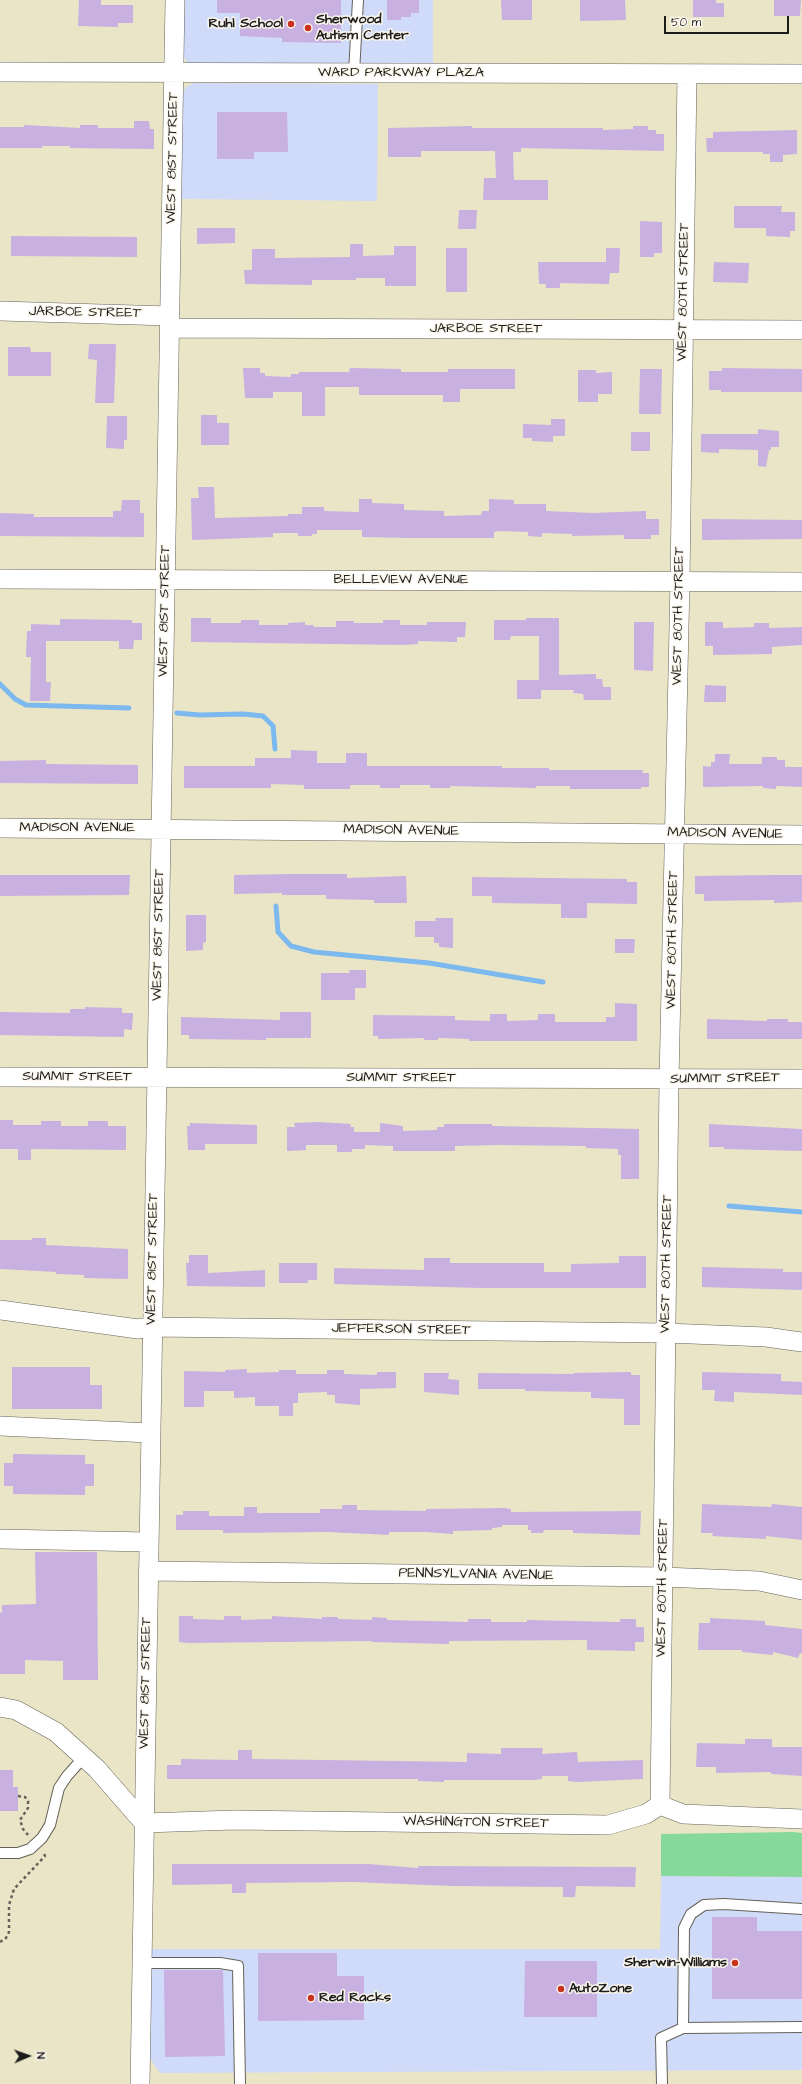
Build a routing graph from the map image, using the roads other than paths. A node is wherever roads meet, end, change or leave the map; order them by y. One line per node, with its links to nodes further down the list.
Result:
1 (176, 0): 4 (street, WEST 81ST STREET)
2 (358, 0): 5 (lane)
3 (0, 72): 4 (street, WARD PARKWAY PLAZA)
4 (174, 73): 5 (street, WARD PARKWAY PLAZA); 9 (street, WEST 81ST STREET)
5 (354, 73): 6 (street, WARD PARKWAY PLAZA)
6 (687, 74): 7 (street, WARD PARKWAY PLAZA); 10 (street, WEST 80TH STREET)
7 (802, 74)
8 (0, 311): 9 (street, JARBOE STREET)
9 (170, 322): 10 (street, JARBOE STREET); 13 (street, WEST 81ST STREET)
10 (684, 330): 11 (street, JARBOE STREET); 14 (street, WEST 80TH STREET)
11 (802, 330)
12 (0, 579): 13 (street, BELLEVIEW AVENUE)
13 (165, 580): 14 (street, BELLEVIEW AVENUE); 17 (street, WEST 81ST STREET)
14 (680, 581): 15 (street, BELLEVIEW AVENUE); 18 (street, WEST 80TH STREET)
15 (802, 582)
16 (0, 828): 17 (street, MADISON AVENUE)
17 (161, 829): 18 (street, MADISON AVENUE); 21 (street, WEST 81ST STREET)
18 (675, 834): 19 (street, MADISON AVENUE); 23 (street, WEST 80TH STREET)
19 (802, 835)
20 (0, 1077): 21 (street, SUMMIT STREET)
21 (156, 1077): 23 (street, SUMMIT STREET); 25 (street, WEST 81ST STREET)
22 (802, 1079): 23 (street, SUMMIT STREET)
23 (670, 1080): 26 (street, WEST 80TH STREET)
24 (0, 1310): 25 (street, JEFFERSON STREET)
25 (151, 1326): 26 (street, JEFFERSON STREET); 29 (street, WEST 81ST STREET)
26 (666, 1333): 27 (street, JEFFERSON STREET); 33 (street, WEST 80TH STREET)
27 (802, 1342)
28 (0, 1426): 29 (street)
29 (150, 1433): 31 (street, WEST 81ST STREET)
30 (0, 1539): 31 (street)
31 (148, 1542): 32 (street, WEST 81ST STREET)
32 (148, 1571): 33 (street, PENNSYLVANIA AVENUE); 39 (street, WEST 81ST STREET)
33 (664, 1577): 34 (street, PENNSYLVANIA AVENUE); 37 (street, WEST 80TH STREET)
34 (802, 1590)
35 (0, 1707): 36 (street)
36 (84, 1757): 39 (street); 40 (lane)
37 (660, 1805): 38 (street); 39 (street, WASHINGTON STREET)
38 (802, 1819)
39 (144, 1823): 42 (street, WEST 81ST STREET)
40 (0, 1853)
41 (802, 1910): 44 (lane)
42 (142, 1963): 45 (street, WEST 81ST STREET); 46 (lane)
43 (802, 2027): 44 (lane)
44 (683, 2028): 47 (lane)
45 (140, 2084)
46 (240, 2084)
47 (662, 2084)

